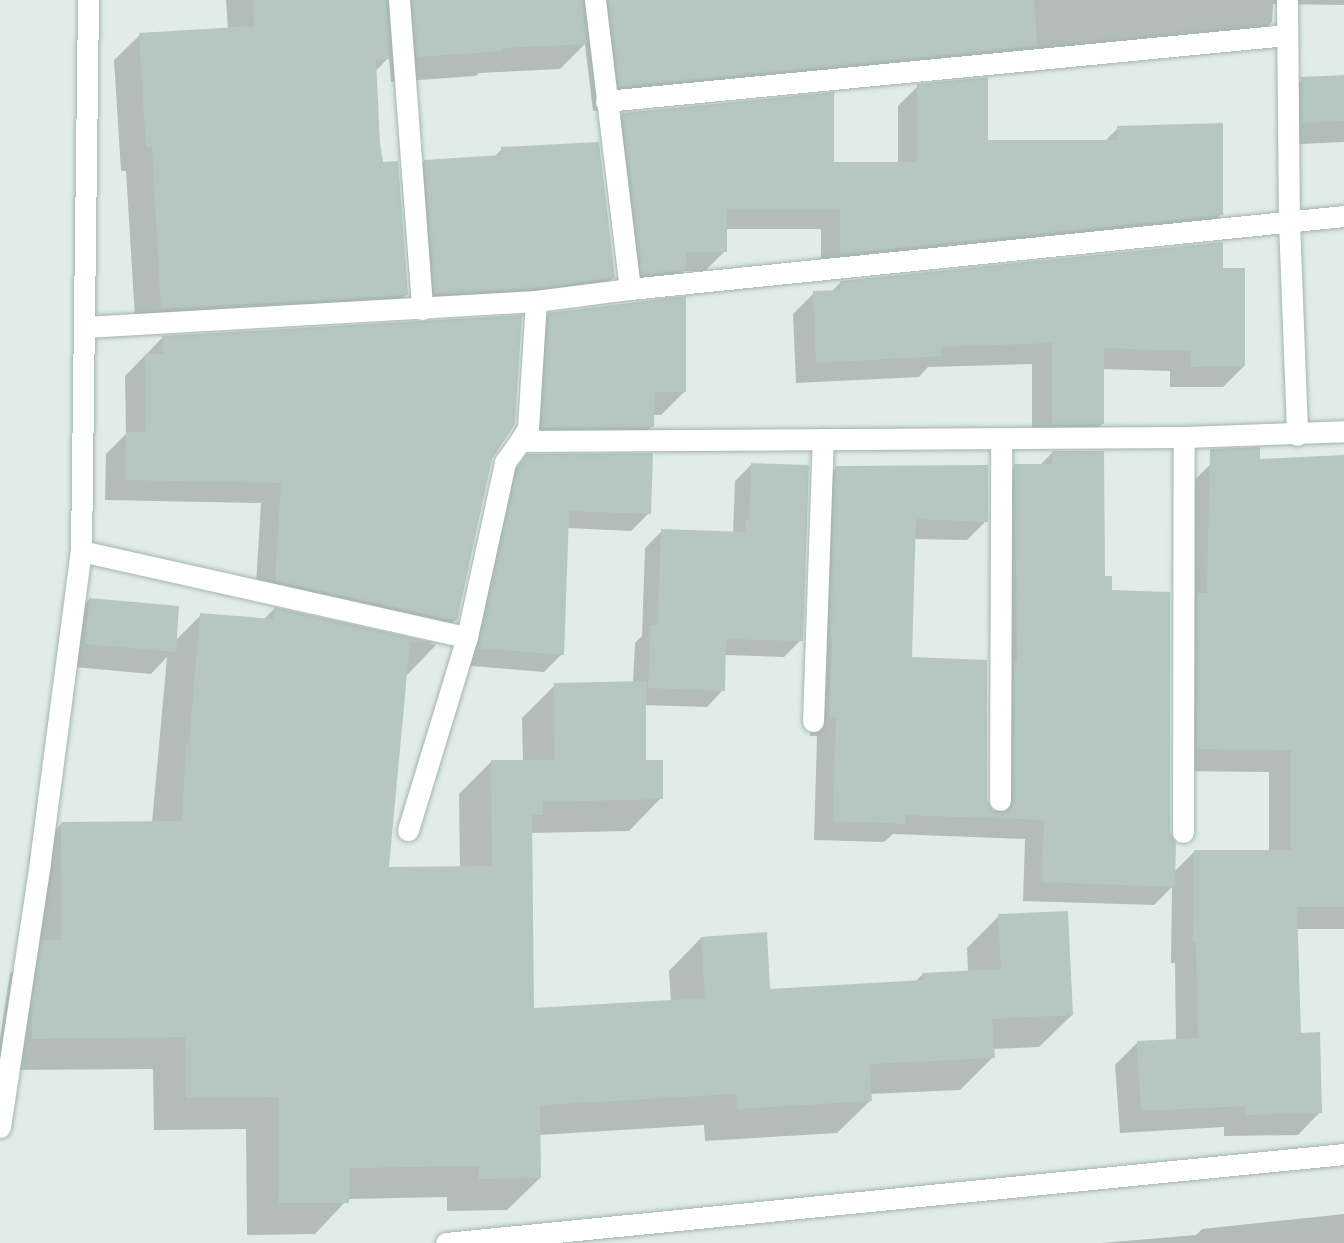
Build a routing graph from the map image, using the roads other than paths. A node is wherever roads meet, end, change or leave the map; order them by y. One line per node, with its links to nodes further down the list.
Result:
1 (88, 0): 12 (street)
2 (399, 0): 11 (street)
3 (595, 0): 6 (street)
4 (1287, 0): 5 (street)
5 (1287, 34): 6 (street); 8 (street)
6 (606, 101): 9 (street)
7 (1344, 216): 8 (street)
8 (1289, 222): 9 (street); 14 (street)
9 (630, 289): 10 (street)
10 (536, 301): 11 (street); 18 (street)
11 (422, 309): 12 (street)
12 (85, 327): 19 (street)
13 (1344, 431): 14 (street)
14 (1297, 435): 15 (street)
15 (1184, 437): 16 (street); 24 (street)
16 (1001, 438): 17 (street); 22 (street)
17 (823, 439): 18 (street); 21 (street)
18 (520, 441): 20 (street)
19 (81, 551): 20 (street); 25 (street)
20 (467, 636): 23 (street)
21 (813, 721)
22 (1000, 800)
23 (408, 831)
24 (1183, 832)
25 (0, 1127)
26 (1344, 1154): 27 (street)
27 (446, 1243)

